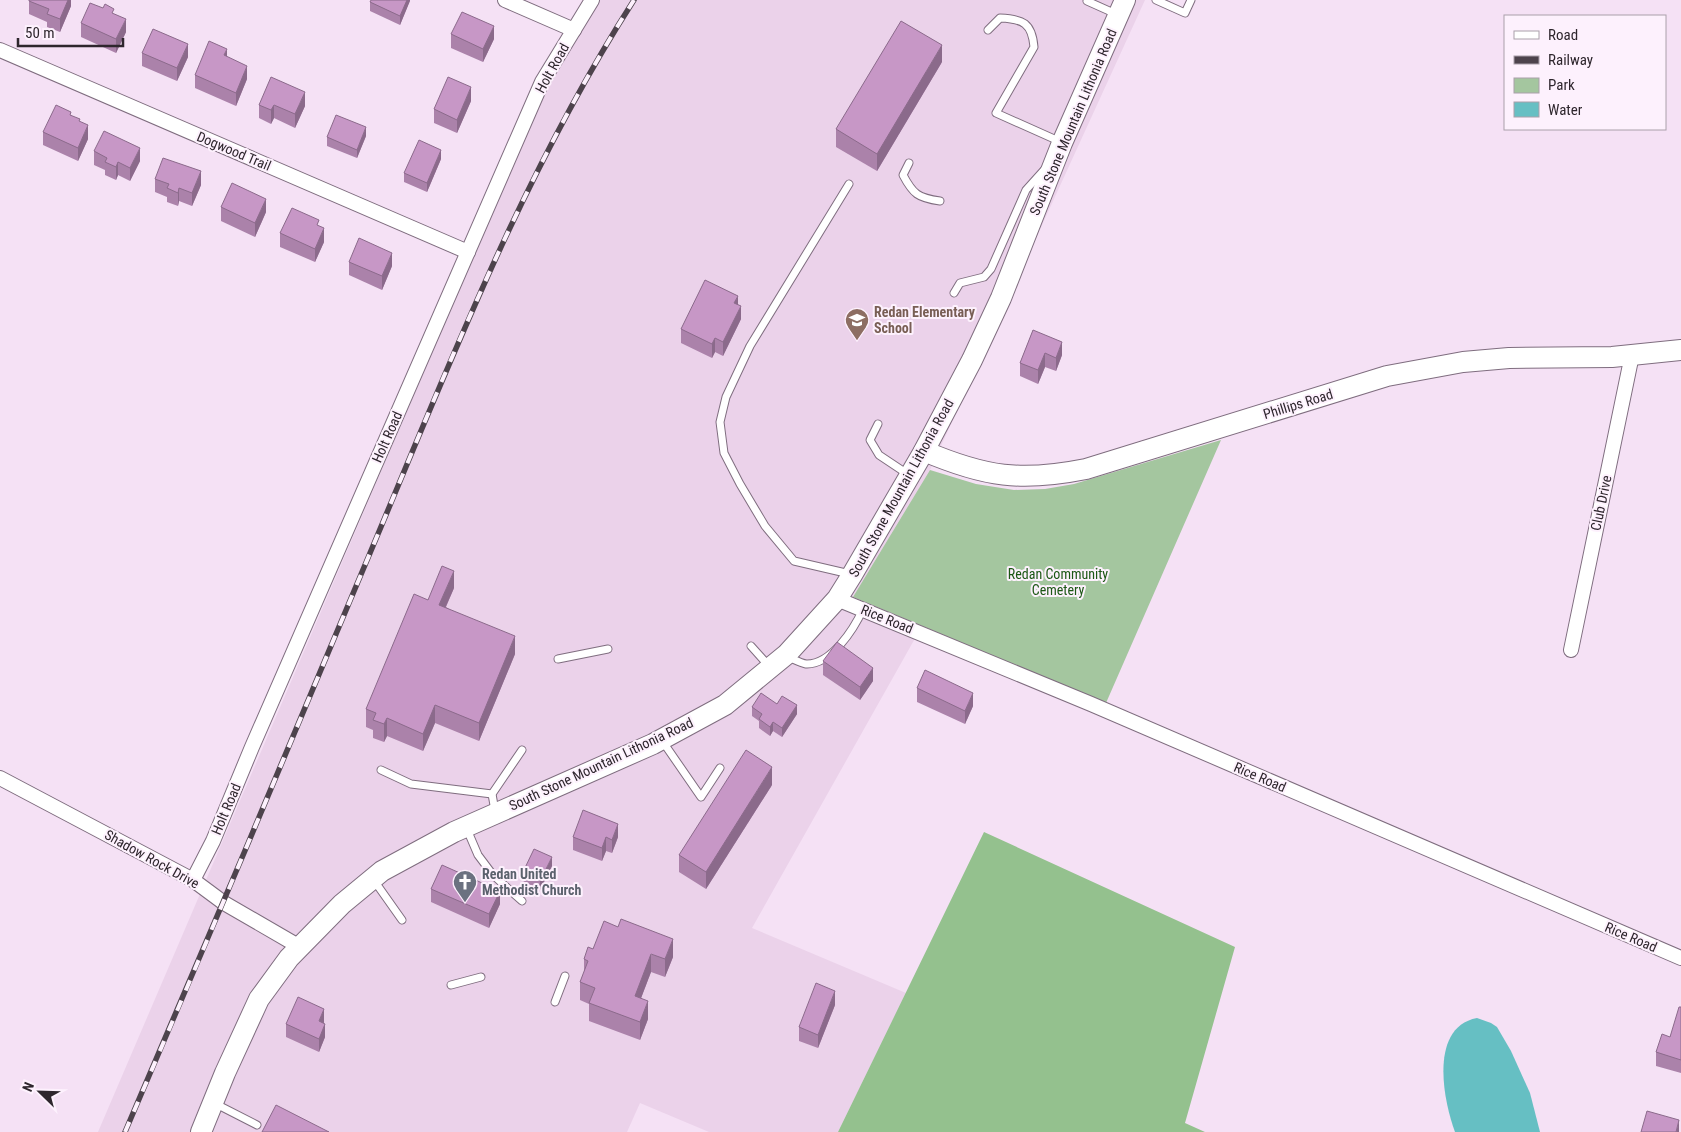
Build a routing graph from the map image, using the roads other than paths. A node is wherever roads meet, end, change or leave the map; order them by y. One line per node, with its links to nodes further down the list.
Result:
1 (505, 0): 7 (street)
2 (592, 0): 7 (street, Holt Road)
3 (1156, 0): 4 (lane)
4 (1191, 0)
5 (1086, 1): 6 (lane)
6 (1122, 7): 10 (main road, South Stone Mountain Lithonia Road)
7 (574, 30): 14 (street, Holt Road)
8 (988, 30): 10 (lane)
9 (0, 50): 14 (street, Dogwood Trail)
10 (1060, 149): 15 (lane); 19 (main road, South Stone Mountain Lithonia Road)
11 (909, 163): 13 (lane)
12 (849, 184): 21 (lane)
13 (940, 201)
14 (468, 252): 37 (street, Holt Road)
15 (954, 293)
16 (1681, 350): 17 (main road, Phillips Road)
17 (1632, 355): 19 (main road, Phillips Road); 26 (street, Club Drive)
18 (878, 424): 20 (lane)
19 (924, 451): 20 (main road, South Stone Mountain Lithonia Road)
20 (910, 476): 21 (main road, South Stone Mountain Lithonia Road)
21 (852, 575): 22 (main road, South Stone Mountain Lithonia Road)
22 (837, 599): 23 (street, Rice Road); 28 (main road, South Stone Mountain Lithonia Road)
23 (863, 609): 28 (lane); 41 (street, Rice Road)
24 (751, 646): 28 (lane)
25 (608, 649): 27 (lane)
26 (1571, 650)
27 (558, 659)
28 (778, 662): 29 (main road, South Stone Mountain Lithonia Road)
29 (661, 739): 31 (lane); 34 (main road, South Stone Mountain Lithonia Road)
30 (522, 750): 34 (lane)
31 (720, 768)
32 (381, 770): 34 (lane)
33 (0, 778): 37 (street, Shadow Rock Drive)
34 (494, 804): 35 (main road, South Stone Mountain Lithonia Road)
35 (466, 827): 36 (main road, South Stone Mountain Lithonia Road); 38 (lane)
36 (373, 879): 39 (lane); 40 (main road, South Stone Mountain Lithonia Road)
37 (193, 880): 40 (street, Shadow Rock Drive)
38 (522, 901)
39 (402, 920)
40 (300, 947): 46 (main road, South Stone Mountain Lithonia Road)
41 (1681, 958)
42 (565, 976): 45 (lane)
43 (481, 978): 44 (lane)
44 (451, 985)
45 (555, 1002)
46 (213, 1103): 47 (lane); 48 (main road, South Stone Mountain Lithonia Road)
47 (257, 1125)
48 (202, 1132)

